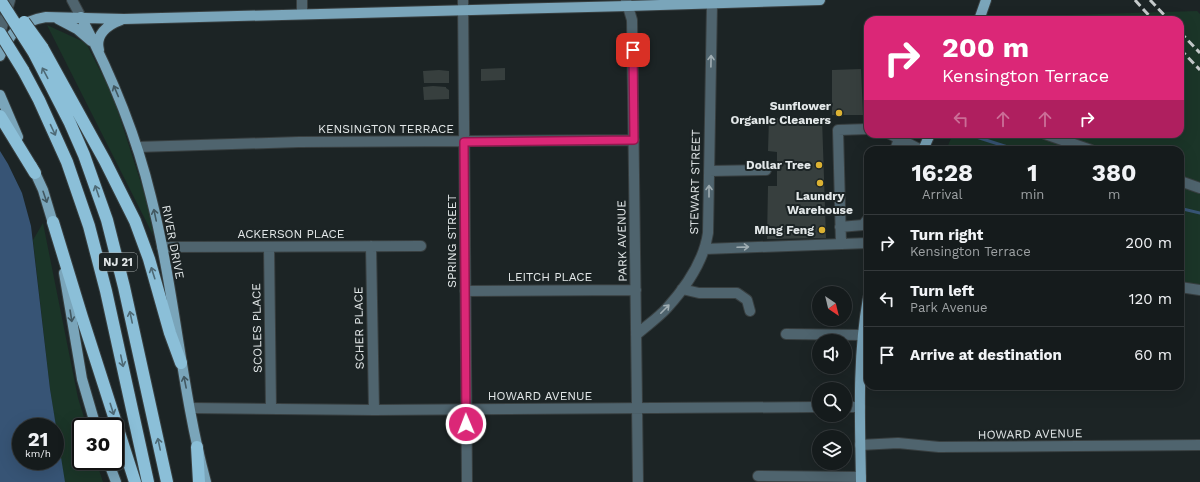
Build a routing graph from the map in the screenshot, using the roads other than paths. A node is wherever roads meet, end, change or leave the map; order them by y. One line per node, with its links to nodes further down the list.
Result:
1 (0, 0): 17 (highway, NJ 21, bridge)
2 (5, 0): 17 (highway, bridge)
3 (10, 0): 16 (street)
4 (72, 0): 14 (street)
5 (302, 0): 11 (street)
6 (820, 0): 9 (main road)
7 (986, 0): 12 (main road)
8 (627, 3): 9 (main road); 10 (main road); 25 (street, PARK AVENUE)
9 (712, 4): 32 (street, STEWART STREET, one-way to 9)
10 (463, 5): 11 (main road); 26 (street, SPRING STREET)
11 (302, 14): 15 (main road)
12 (980, 16)
13 (46, 17): 14 (main road); 18 (main road); 19 (main road)
14 (81, 17): 15 (main road); 18 (main road, RIVER DRIVE)
15 (124, 19): 18 (main road)
16 (0, 33): 74 (highway, NJ 21, one-way to 74, bridge)
17 (38, 50): 56 (highway, one-way to 17); 75 (highway, NJ 21, one-way to 17)
18 (100, 54): 30 (main road, RIVER DRIVE, one-way to 18)
19 (0, 56)
20 (0, 95): 33 (main road)
21 (0, 116): 33 (highway)
22 (864, 129): 38 (street)
23 (1062, 138): 29 (street)
24 (899, 139): 27 (street); 28 (street)
25 (634, 140): 26 (street, KENSINGTON TERRACE); 49 (street, PARK AVENUE)
26 (464, 142): 30 (street, KENSINGTON TERRACE); 48 (street, SPRING STREET)
27 (896, 146)
28 (914, 146)
29 (1081, 146)
30 (138, 147): 44 (main road, RIVER DRIVE, one-way to 30)
31 (766, 170): 32 (street)
32 (708, 171): 45 (street, STEWART STREET, one-way to 32)
33 (35, 173): 36 (main road, one-way to 36)
34 (1184, 182): 35 (street)
35 (1200, 188)
36 (54, 222): 65 (main road, one-way to 65); 73 (highway, one-way to 73)
37 (864, 224): 38 (street)
38 (840, 228): 40 (street)
39 (864, 243): 40 (street)
40 (841, 244): 45 (street, one-way to 40)
41 (371, 246): 42 (street, ACKERSON PLACE); 43 (street, ACKERSON PLACE); 64 (street, SCHER PLACE)
42 (421, 246)
43 (269, 247): 44 (street, ACKERSON PLACE); 62 (street, SCOLES PLACE)
44 (162, 248): 56 (main road, RIVER DRIVE)
45 (704, 249): 47 (street, STEWART STREET)
46 (1184, 288): 50 (street)
47 (682, 289): 51 (street); 54 (street, STEWART STREET, one-way to 47)
48 (465, 290): 49 (street, LEITCH PLACE); 63 (street, SPRING STREET)
49 (636, 290): 54 (street, PARK AVENUE)
50 (1200, 290)
51 (750, 311)
52 (864, 323): 55 (main road)
53 (786, 334): 55 (street)
54 (636, 335): 61 (street, PARK AVENUE)
55 (862, 335): 59 (main road)
56 (182, 363): 60 (main road, RIVER DRIVE, one-way to 56)
57 (812, 407): 61 (street, HOWARD AVENUE)
58 (852, 407): 59 (street)
59 (860, 407): 66 (main road)
60 (190, 408): 62 (street, HOWARD AVENUE); 68 (main road, RIVER DRIVE)
61 (637, 408): 63 (street, HOWARD AVENUE); 79 (street, PARK AVENUE)
62 (271, 409): 64 (street, HOWARD AVENUE)
63 (466, 409): 64 (street, HOWARD AVENUE); 78 (street, SPRING STREET)
64 (374, 410)
65 (93, 418)
66 (860, 445): 67 (street, HOWARD AVENUE); 71 (main road)
67 (1200, 445)
68 (197, 448): 76 (highway); 77 (main road, RIVER DRIVE)
69 (111, 470): 72 (main road)
70 (758, 476): 71 (street)
71 (861, 479)
72 (116, 482)
73 (135, 482)
74 (148, 482)
75 (167, 482)
76 (199, 482)
77 (206, 482)
78 (467, 482)
79 (638, 482)

